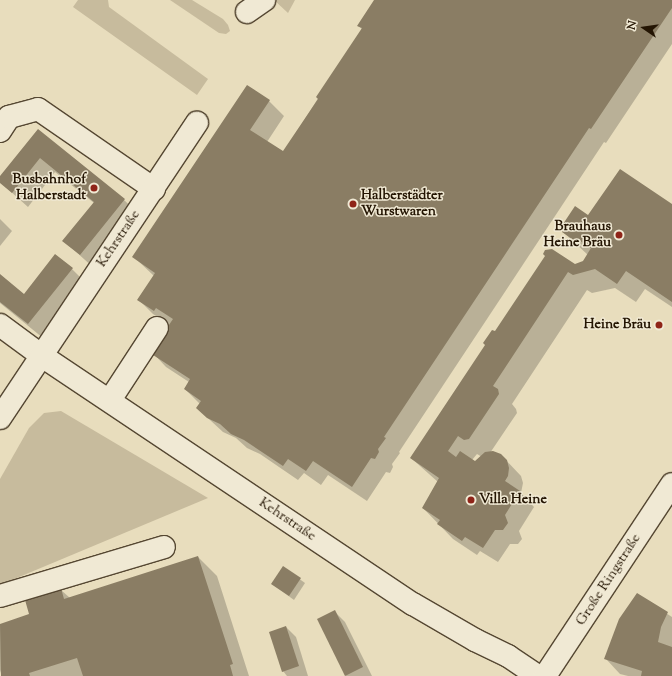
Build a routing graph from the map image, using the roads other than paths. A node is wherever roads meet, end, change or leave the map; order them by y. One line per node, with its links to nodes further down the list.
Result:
1 (197, 123): 3 (street, Kehrstraße)
2 (0, 131): 3 (street)
3 (154, 189): 6 (street, Kehrstraße)
4 (0, 325): 6 (street)
5 (157, 328): 7 (street)
6 (42, 356): 7 (street, Kehrstraße); 8 (street, Kehrstraße)
7 (110, 400): 12 (street, Kehrstraße)
8 (0, 418)
9 (672, 484): 13 (street, Große Ringstraße)
10 (164, 547): 11 (street)
11 (0, 596)
12 (538, 676)
13 (545, 676)

